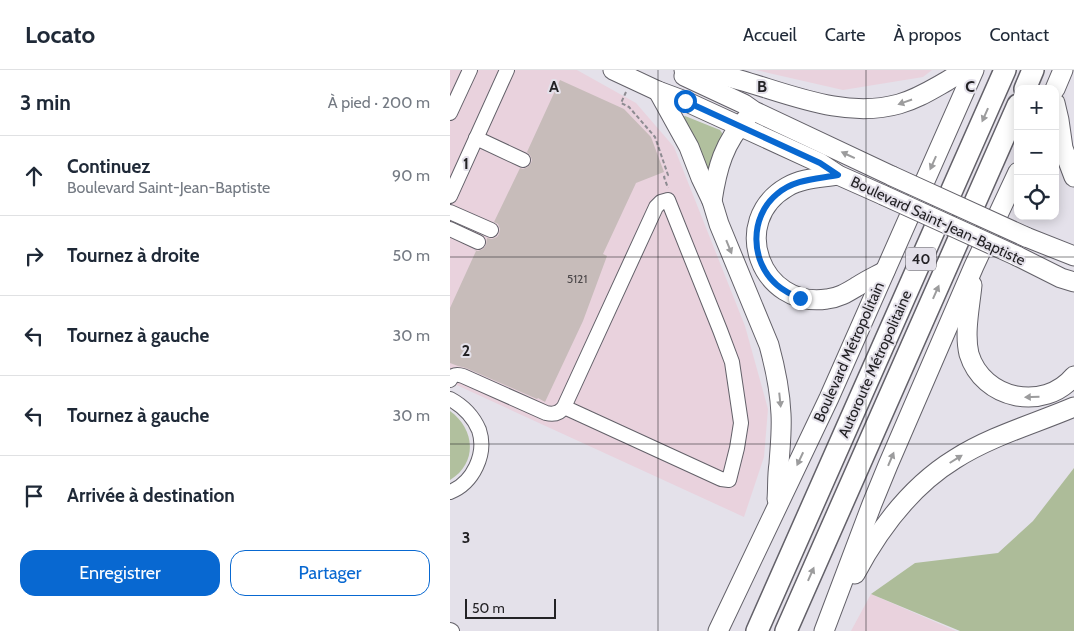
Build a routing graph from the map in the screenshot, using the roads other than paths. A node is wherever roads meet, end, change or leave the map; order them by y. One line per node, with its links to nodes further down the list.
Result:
1 (470, 70): 14 (street)
2 (507, 70): 18 (street)
3 (613, 70): 12 (main road, Boulevard Saint-Jean-Baptiste)
4 (672, 70): 13 (main road, Boulevard Saint-Jean-Baptiste)
5 (684, 70): 6 (main road, one-way to 5)
6 (973, 70): 31 (main road, Boulevard Métropolitain, one-way to 31)
7 (1005, 70): 42 (highway, Autoroute Métropolitaine / 40, one-way to 42)
8 (1033, 70): 10 (highway)
9 (1063, 70): 11 (main road)
10 (1027, 85)
11 (1057, 85)
12 (658, 90): 17 (main road, Boulevard Saint-Jean-Baptiste); 24 (main road)
13 (754, 111): 17 (main road); 29 (main road, Boulevard Saint-Jean-Baptiste, one-way to 13, bridge)
14 (450, 113)
15 (1014, 113): 43 (highway, Autoroute Métropolitaine / 40, one-way to 15)
16 (1059, 120): 22 (main road)
17 (739, 126): 20 (main road, Boulevard Saint-Jean-Baptiste); 24 (main road)
18 (476, 138): 19 (street); 23 (street)
19 (523, 160)
20 (838, 175): 31 (main road); 32 (main road, Boulevard Saint-Jean-Baptiste, bridge)
21 (1017, 175): 30 (main road)
22 (1074, 177)
23 (450, 196)
24 (712, 201): 40 (main road, one-way to 40)
25 (450, 212): 27 (street)
26 (450, 229): 28 (street)
27 (491, 230)
28 (478, 242)
29 (1074, 256)
30 (974, 266): 34 (main road, one-way to 30); 44 (main road, one-way to 30)
31 (885, 271): 40 (main road, Boulevard Métropolitain, one-way to 40)
32 (1068, 280): 33 (main road)
33 (1074, 298)
34 (1074, 376)
35 (450, 380): 37 (street)
36 (450, 399): 39 (street)
37 (564, 407): 37 (street)
38 (1074, 407): 44 (main road, one-way to 38)
39 (450, 492)
40 (777, 507): 41 (main road, Boulevard Métropolitain)
41 (718, 631)
42 (757, 631)
43 (786, 631)
44 (825, 631)

